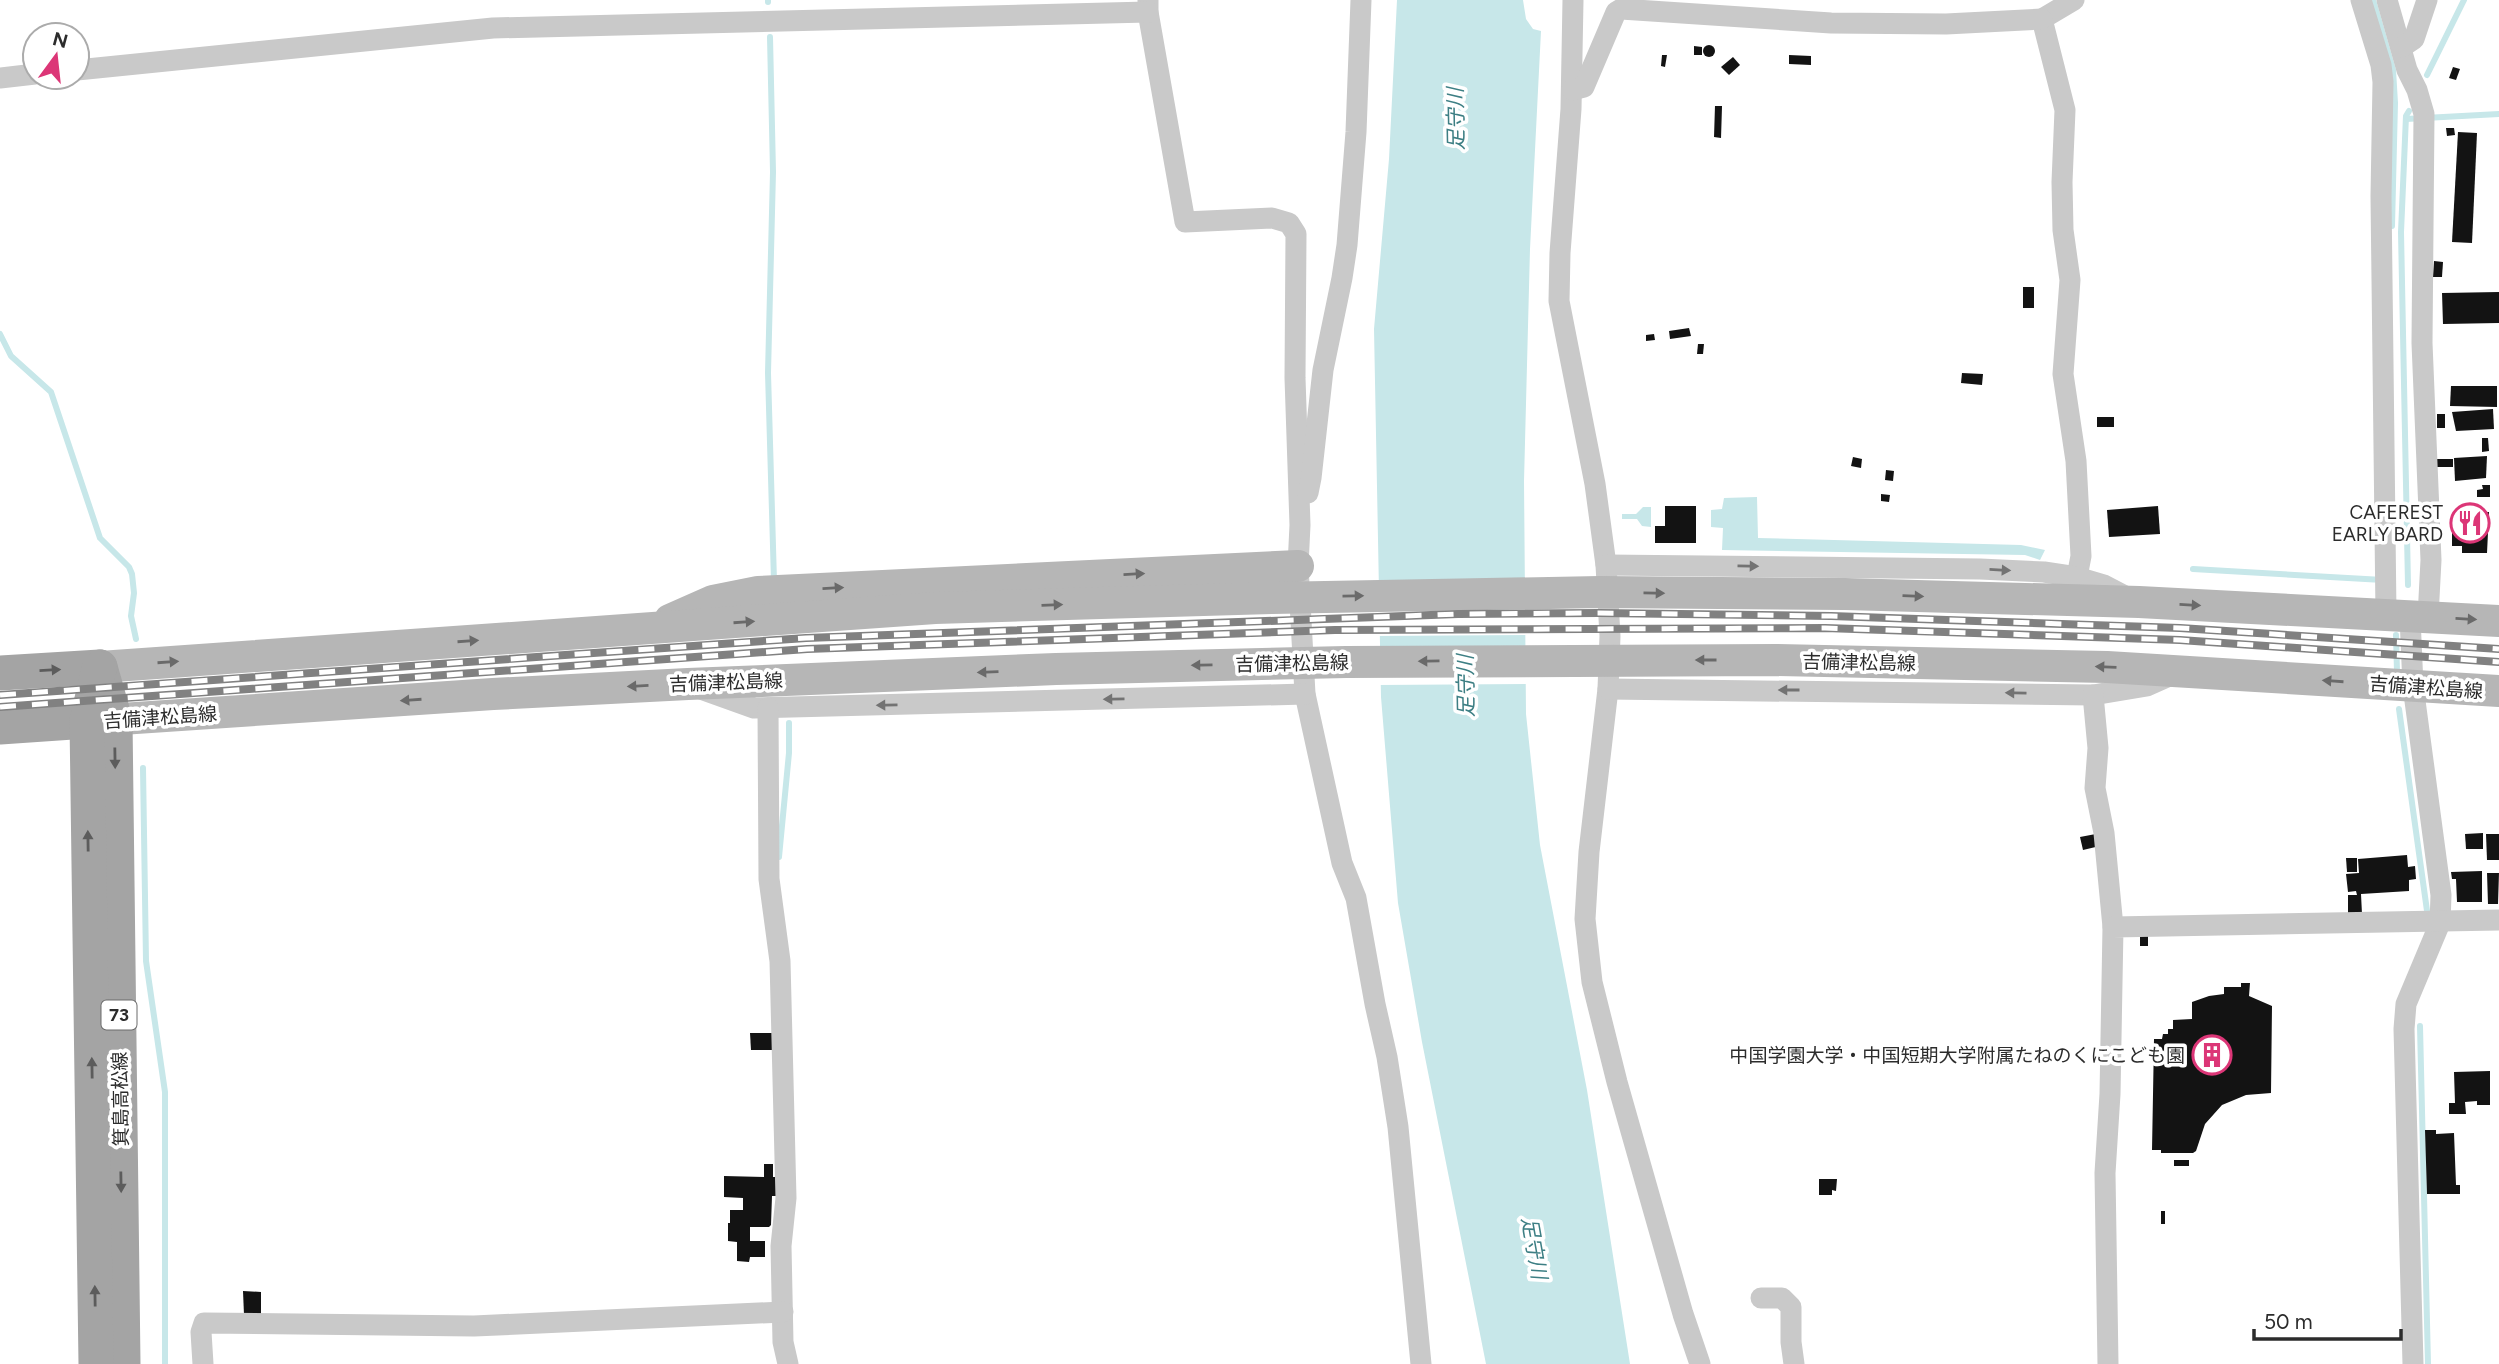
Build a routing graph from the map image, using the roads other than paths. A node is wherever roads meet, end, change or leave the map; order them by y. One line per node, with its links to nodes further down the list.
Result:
1 (1361, 0): 17 (street)
2 (1573, 0): 16 (street)
3 (2074, 0): 10 (street)
4 (2361, 0): 15 (street)
5 (2387, 0): 11 (street)
6 (2427, 0): 11 (street)
7 (1148, 6): 9 (street); 17 (street)
8 (1720, 8): 10 (street); 16 (street)
9 (766, 10): 12 (street)
10 (2042, 19): 20 (street)
11 (2402, 47): 15 (street)
12 (91, 69)
13 (21, 76): 14 (street)
14 (0, 78)
15 (2396, 81): 22 (street); 22 (street)
16 (1572, 90): 18 (street)
17 (1300, 525): 19 (street)
18 (1606, 565): 20 (street, one-way to 20); 30 (street)
19 (1297, 566): 24 (main road, one-way to 19); 32 (street)
20 (2077, 576): 21 (street)
21 (2139, 602): 22 (main road, one-way to 22); 24 (main road, one-way to 21)
22 (2399, 602): 23 (main road, one-way to 23); 29 (street)
23 (2499, 621)
24 (650, 629): 25 (main road, one-way to 24)
25 (100, 667): 27 (main road, one-way to 25); 35 (main road, 箕島高松線 / 73)
26 (2179, 671): 28 (main road, 吉備津松島線, one-way to 28); 29 (main road, 吉備津松島線, one-way to 26); 33 (street)
27 (0, 673)
28 (688, 684): 34 (street); 35 (main road, 吉備津松島線, one-way to 35)
29 (2413, 686): 31 (main road, 吉備津松島線); 38 (street)
30 (1608, 689): 33 (street, one-way to 30); 47 (street)
31 (2499, 691)
32 (1305, 694): 34 (street, one-way to 34); 46 (street)
33 (2093, 695): 39 (street)
34 (768, 708): 41 (street)
35 (101, 720): 36 (main road); 42 (main road, 箕島高松線 / 73, one-way to 35); 43 (main road, 箕島高松線 / 73, one-way to 43)
36 (0, 727)
37 (2499, 920): 38 (street)
38 (2440, 923): 39 (street); 50 (street)
39 (2113, 927): 49 (street)
40 (1761, 1298): 48 (street)
41 (783, 1312): 44 (street); 45 (street)
42 (96, 1364)
43 (123, 1364)
44 (203, 1364)
45 (788, 1364)
46 (1421, 1364)
47 (1700, 1364)
48 (1794, 1364)
49 (2108, 1364)
50 (2413, 1364)

